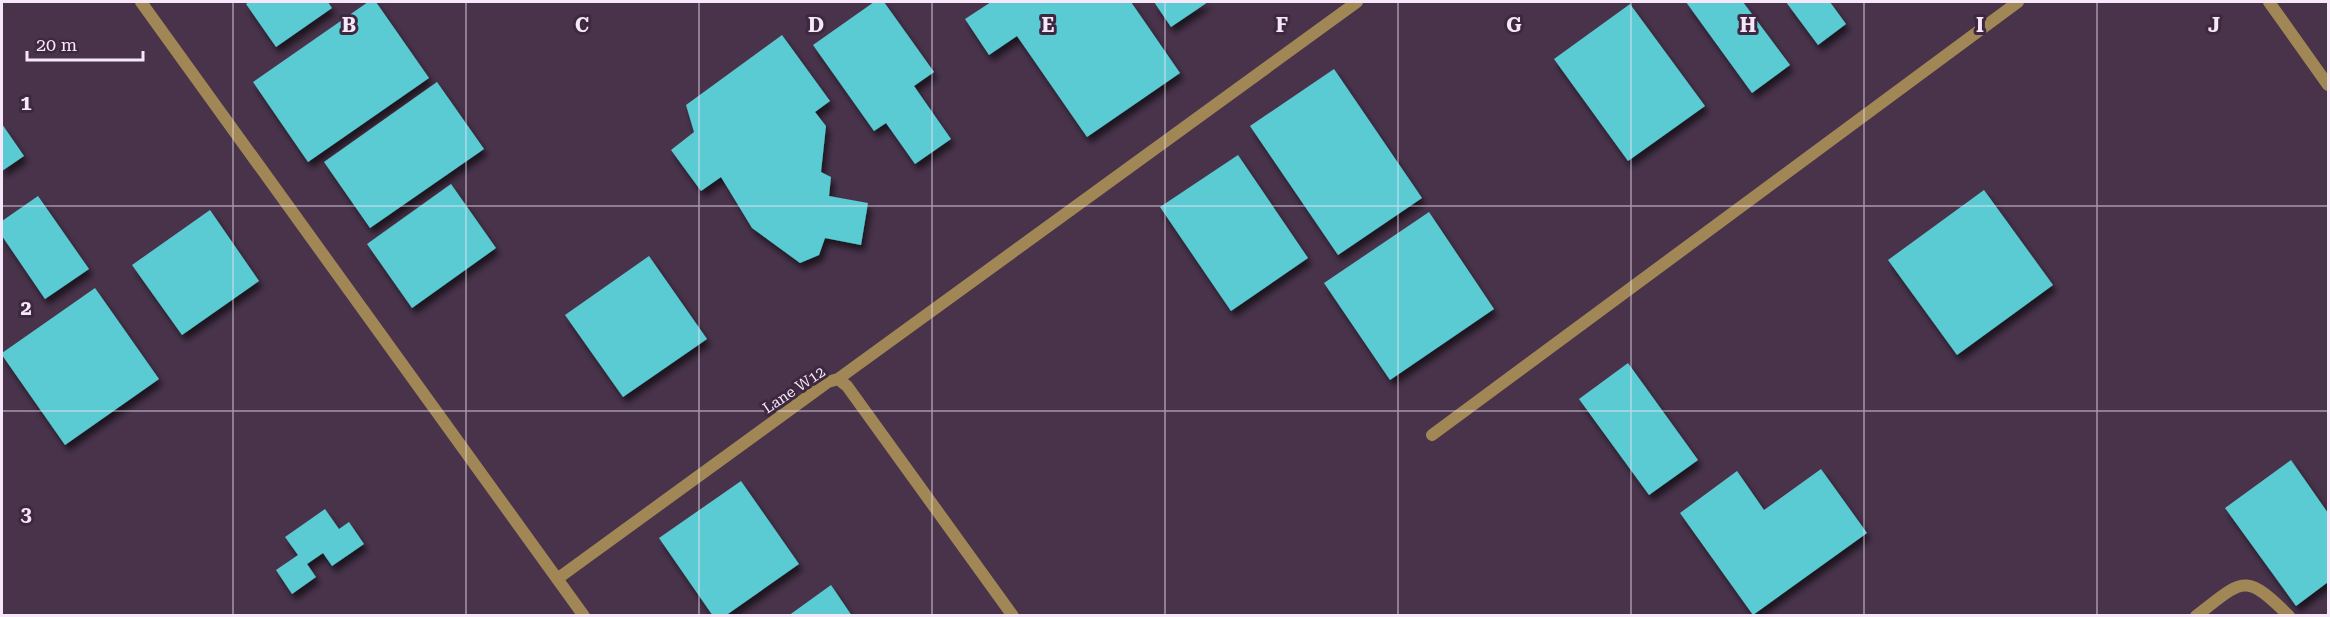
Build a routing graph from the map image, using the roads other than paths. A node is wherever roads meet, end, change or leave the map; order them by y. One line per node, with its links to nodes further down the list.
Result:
1 (141, 2): 8 (street)
2 (1357, 2): 6 (street)
3 (2018, 2): 7 (street)
4 (2269, 2): 5 (street)
5 (2328, 86)
6 (838, 379): 8 (street, Lane W12); 10 (street, Lane W12)
7 (1432, 435)
8 (557, 579): 9 (street)
9 (584, 615)
10 (1013, 615)
11 (2196, 615): 12 (street)
12 (2289, 615)

